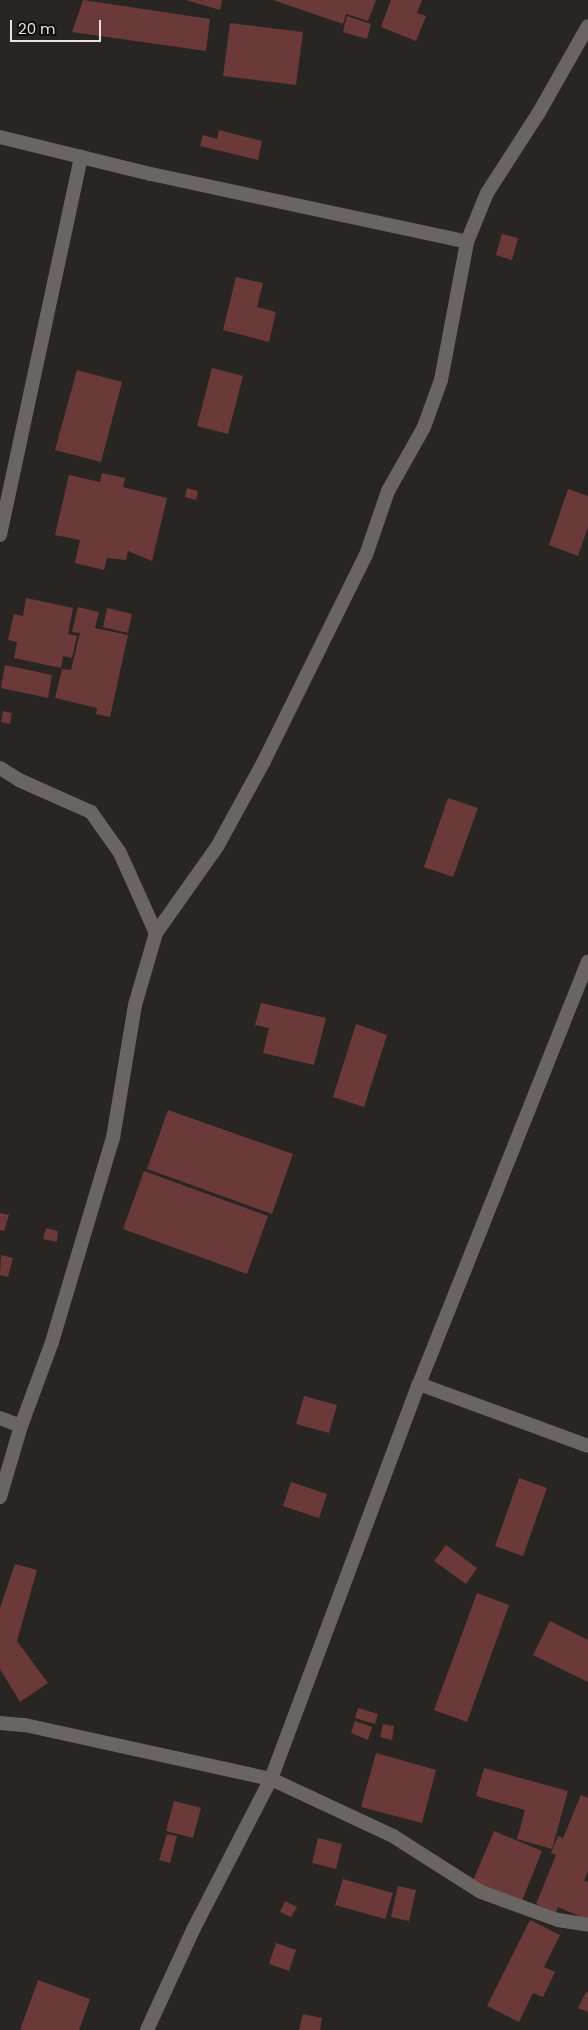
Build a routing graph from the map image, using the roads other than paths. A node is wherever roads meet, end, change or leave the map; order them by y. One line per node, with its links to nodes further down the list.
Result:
1 (588, 26): 4 (street)
2 (0, 137): 3 (street)
3 (81, 156): 4 (street); 5 (street)
4 (467, 242): 7 (street)
5 (0, 535)
6 (0, 768): 7 (street)
7 (156, 933): 11 (street)
8 (588, 962): 9 (street)
9 (419, 1384): 12 (street); 15 (street)
10 (0, 1418): 11 (street)
11 (21, 1426): 13 (street)
12 (588, 1446)
13 (0, 1497)
14 (0, 1723): 15 (street)
15 (272, 1779): 16 (street); 17 (street)
16 (588, 1925)
17 (147, 2030)

